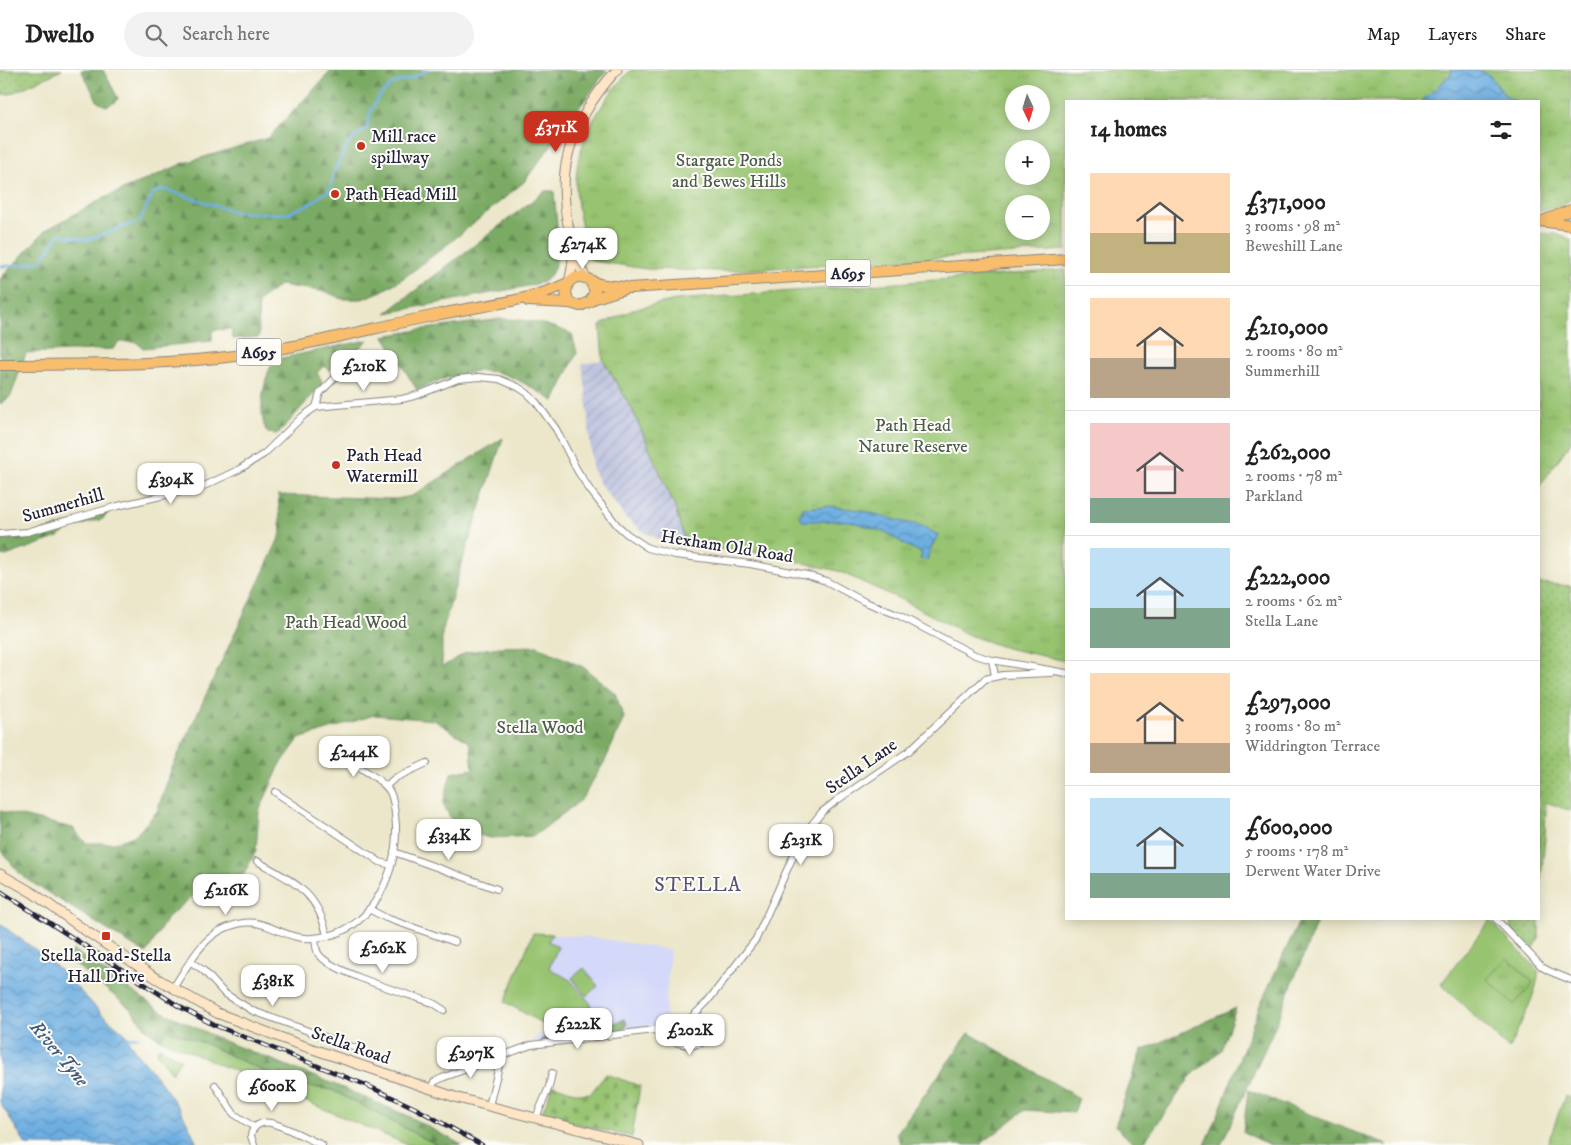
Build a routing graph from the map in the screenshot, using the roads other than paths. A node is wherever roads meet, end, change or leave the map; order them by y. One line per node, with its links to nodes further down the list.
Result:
1 (617, 70): 5 (main road)
2 (1571, 210): 3 (main road)
3 (1540, 221): 4 (main road)
4 (1571, 225)
5 (573, 256): 7 (main road); 8 (main road)
6 (1065, 259): 9 (main road, A695)
7 (589, 280): 8 (main road, A695); 9 (main road, A695); 10 (main road)
8 (569, 283): 11 (main road, A695); 12 (main road)
9 (630, 288): 10 (main road, A695)
10 (592, 300): 12 (main road, A695)
11 (515, 301): 12 (main road, A695); 14 (main road, A695)
12 (570, 303)
13 (360, 352): 15 (street)
14 (0, 364)
15 (316, 407): 16 (street, Summerhill); 17 (street, Hexham Old Road)
16 (0, 534)
17 (992, 660): 18 (street, Hexham Old Road); 19 (street)
18 (1065, 673): 19 (street, Stella Lane)
19 (995, 676): 39 (street, Stella Lane)
20 (334, 753): 22 (street)
21 (426, 763): 22 (street)
22 (386, 786): 24 (street)
23 (275, 792): 26 (street)
24 (394, 852): 26 (street); 28 (street)
25 (257, 861): 31 (street)
26 (391, 865): 29 (street)
27 (0, 874): 36 (main road, Stella Road)
28 (497, 889)
29 (369, 910): 31 (street); 33 (street)
30 (1497, 920): 35 (street)
31 (327, 936): 32 (street)
32 (315, 938): 34 (street); 37 (street)
33 (455, 942)
34 (191, 962): 36 (street); 40 (street)
35 (1571, 980)
36 (173, 988): 44 (main road, Stella Road)
37 (444, 1010)
38 (714, 1026): 39 (street)
39 (654, 1030): 41 (street, Stella Lane)
40 (358, 1049)
41 (500, 1057): 44 (street, Stella Lane); 45 (street)
42 (552, 1073): 46 (street)
43 (215, 1085): 47 (street)
44 (431, 1090): 45 (main road, Stella Road)
45 (489, 1106): 46 (main road, Stella Road)
46 (536, 1118): 50 (main road, Stella Road)
47 (254, 1127): 48 (street); 49 (street)
48 (254, 1145)
49 (322, 1145)
50 (639, 1145)

